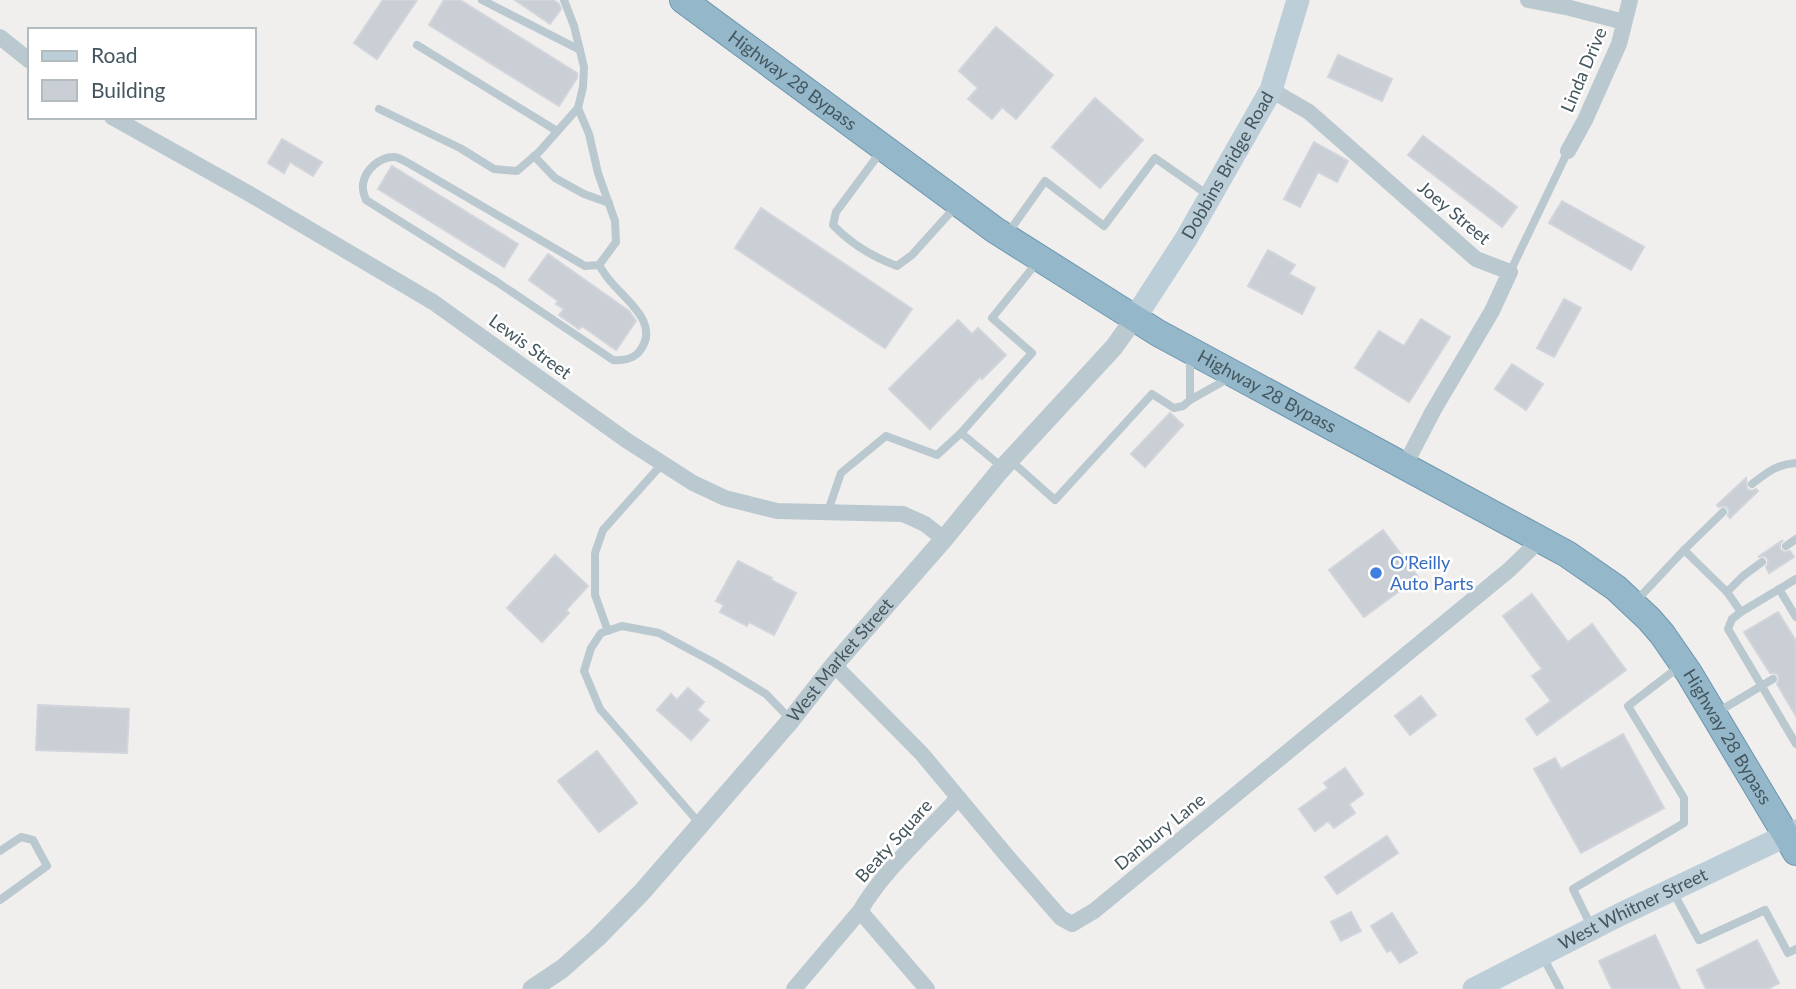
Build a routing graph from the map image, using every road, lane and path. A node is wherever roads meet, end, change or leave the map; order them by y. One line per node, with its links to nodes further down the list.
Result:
1 (482, 0): 10 (lane)
2 (564, 0): 10 (lane)
3 (683, 0): 17 (highway, Highway 28 Bypass)
4 (1298, 0): 12 (main road, Dobbins Bridge Road)
5 (1528, 0): 7 (street)
6 (1630, 0): 7 (street, Linda Drive)
7 (1624, 22): 18 (street, Linda Drive)
8 (0, 37): 11 (street)
9 (417, 45): 16 (lane)
10 (580, 50): 13 (lane)
11 (28, 59)
12 (1271, 90): 20 (main road, Dobbins Bridge Road); 26 (street, Joey Street)
13 (578, 107): 16 (lane); 21 (lane)
14 (379, 109): 19 (lane)
15 (117, 119): 33 (street, Lewis Street)
16 (558, 131): 19 (lane)
17 (884, 148): 22 (highway, Highway 28 Bypass); 22 (lane)
18 (1568, 151): 26 (lane)
19 (534, 156): 21 (lane)
20 (1210, 197): 23 (lane); 27 (main road, Dobbins Bridge Road)
21 (609, 203): 25 (lane)
22 (959, 203): 23 (highway, Highway 28 Bypass)
23 (1005, 237): 24 (highway, Highway 28 Bypass)
24 (1040, 259): 27 (highway, Highway 28 Bypass); 31 (lane)
25 (599, 265): 25 (lane)
26 (1510, 272): 35 (street)
27 (1134, 319): 28 (highway, Highway 28 Bypass); 34 (street, West Market Street)
28 (1190, 351): 29 (highway, Highway 28 Bypass); 30 (lane)
29 (1235, 375): 30 (lane); 35 (highway, Highway 28 Bypass)
30 (1190, 400): 34 (lane)
31 (961, 433): 34 (lane); 37 (lane)
32 (1796, 463): 36 (lane)
33 (663, 464): 37 (street, Lewis Street); 51 (lane)
34 (1007, 464): 39 (street, West Market Street)
35 (1404, 467): 41 (highway, Highway 28 Bypass)
36 (1752, 484)
37 (828, 511): 39 (street, Lewis Street)
38 (1723, 512): 43 (lane)
39 (944, 538): 53 (street, West Market Street)
40 (1796, 539): 42 (lane)
41 (1540, 540): 48 (highway, Highway 28 Bypass); 60 (street, Danbury Lane)
42 (1786, 546)
43 (1684, 550): 47 (lane); 48 (lane)
44 (1762, 562): 47 (lane)
45 (1796, 579): 46 (lane)
46 (1779, 589): 49 (lane); 50 (lane)
47 (1727, 592): 49 (lane)
48 (1634, 604): 52 (highway, Highway 28 Bypass)
49 (1741, 612): 55 (lane)
50 (1796, 617)
51 (608, 631): 57 (lane); 61 (lane)
52 (1682, 663): 56 (highway, Highway 28 Bypass); 67 (lane)
53 (834, 665): 57 (street, West Market Street); 60 (street, Danbury Lane)
54 (1773, 679): 55 (lane)
55 (1762, 686): 56 (lane); 58 (lane)
56 (1714, 714): 62 (highway, Highway 28 Bypass)
57 (791, 720): 61 (street, West Market Street)
58 (1793, 730): 59 (lane)
59 (1796, 744)
60 (958, 798): 66 (street, Beaty Square)
61 (700, 824): 70 (street, West Market Street)
62 (1793, 839): 64 (main road, West Whitner Street)
63 (0, 851): 65 (lane)
64 (1672, 889): 67 (main road, West Whitner Street); 68 (lane)
65 (0, 900)
66 (860, 911): 71 (street, Beaty Square); 72 (street, Beaty Square)
67 (1593, 928): 69 (main road, West Whitner Street)
68 (1796, 949)
69 (1542, 954): 73 (main road, West Whitner Street); 74 (lane)
70 (532, 989)
71 (794, 989)
72 (927, 989)
73 (1474, 989)
74 (1560, 989)

